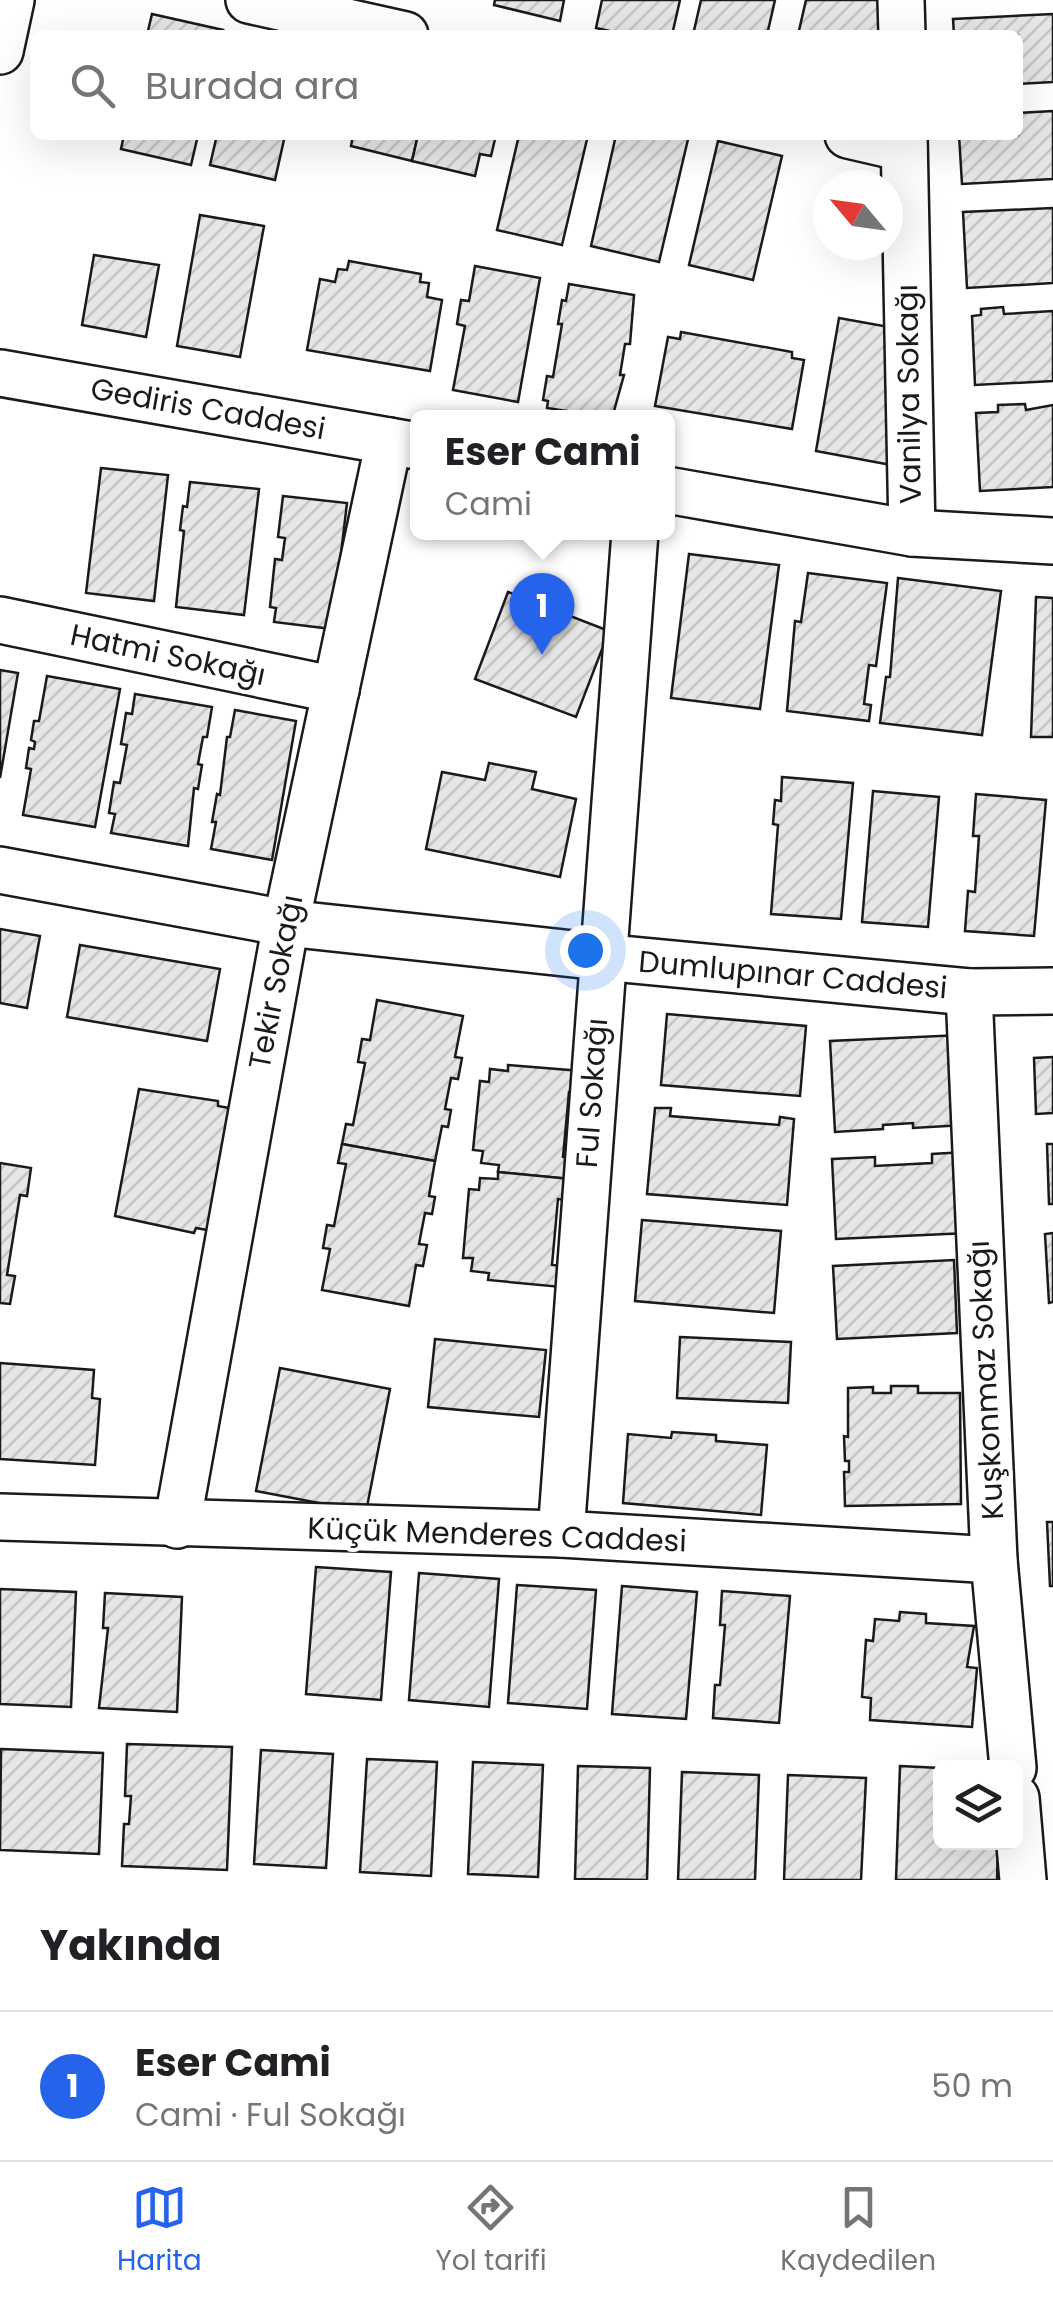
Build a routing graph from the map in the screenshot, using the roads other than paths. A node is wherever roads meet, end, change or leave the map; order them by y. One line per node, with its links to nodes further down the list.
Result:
1 (11, 0): 6 (street)
2 (249, 0): 4 (street)
3 (901, 0): 5 (street)
4 (382, 30)
5 (902, 30)
6 (0, 50)
7 (904, 141): 11 (street, Vanilya Sokağı)
8 (0, 372): 9 (street, Gediris Caddesi)
9 (403, 444): 15 (street, Tekir Sokağı)
10 (675, 491): 11 (street)
11 (912, 534): 13 (street)
12 (633, 540): 18 (street, Ful Sokağı)
13 (1053, 541)
14 (0, 620): 15 (street, Hatmi Sokağı)
15 (336, 690): 17 (street, Tekir Sokağı)
16 (0, 870): 17 (street, Dumlupınar Caddesi)
17 (286, 922): 18 (street, Dumlupınar Caddesi); 22 (street, Tekir Sokağı)
18 (601, 957): 20 (street, Dumlupınar Caddesi); 23 (street, Ful Sokağı)
19 (1053, 991): 20 (street, Dumlupınar Caddesi)
20 (969, 992): 24 (street, Kuşkonmaz Sokağı)
21 (0, 1517): 22 (street, Küçük Menderes Caddesi)
22 (177, 1525): 23 (street, Küçük Menderes Caddesi)
23 (561, 1534): 24 (street, Küçük Menderes Caddesi)
24 (994, 1560): 25 (street, Kuşkonmaz Sokağı)
25 (1012, 1760)
26 (1020, 1850): 27 (street)
27 (1023, 1880)

